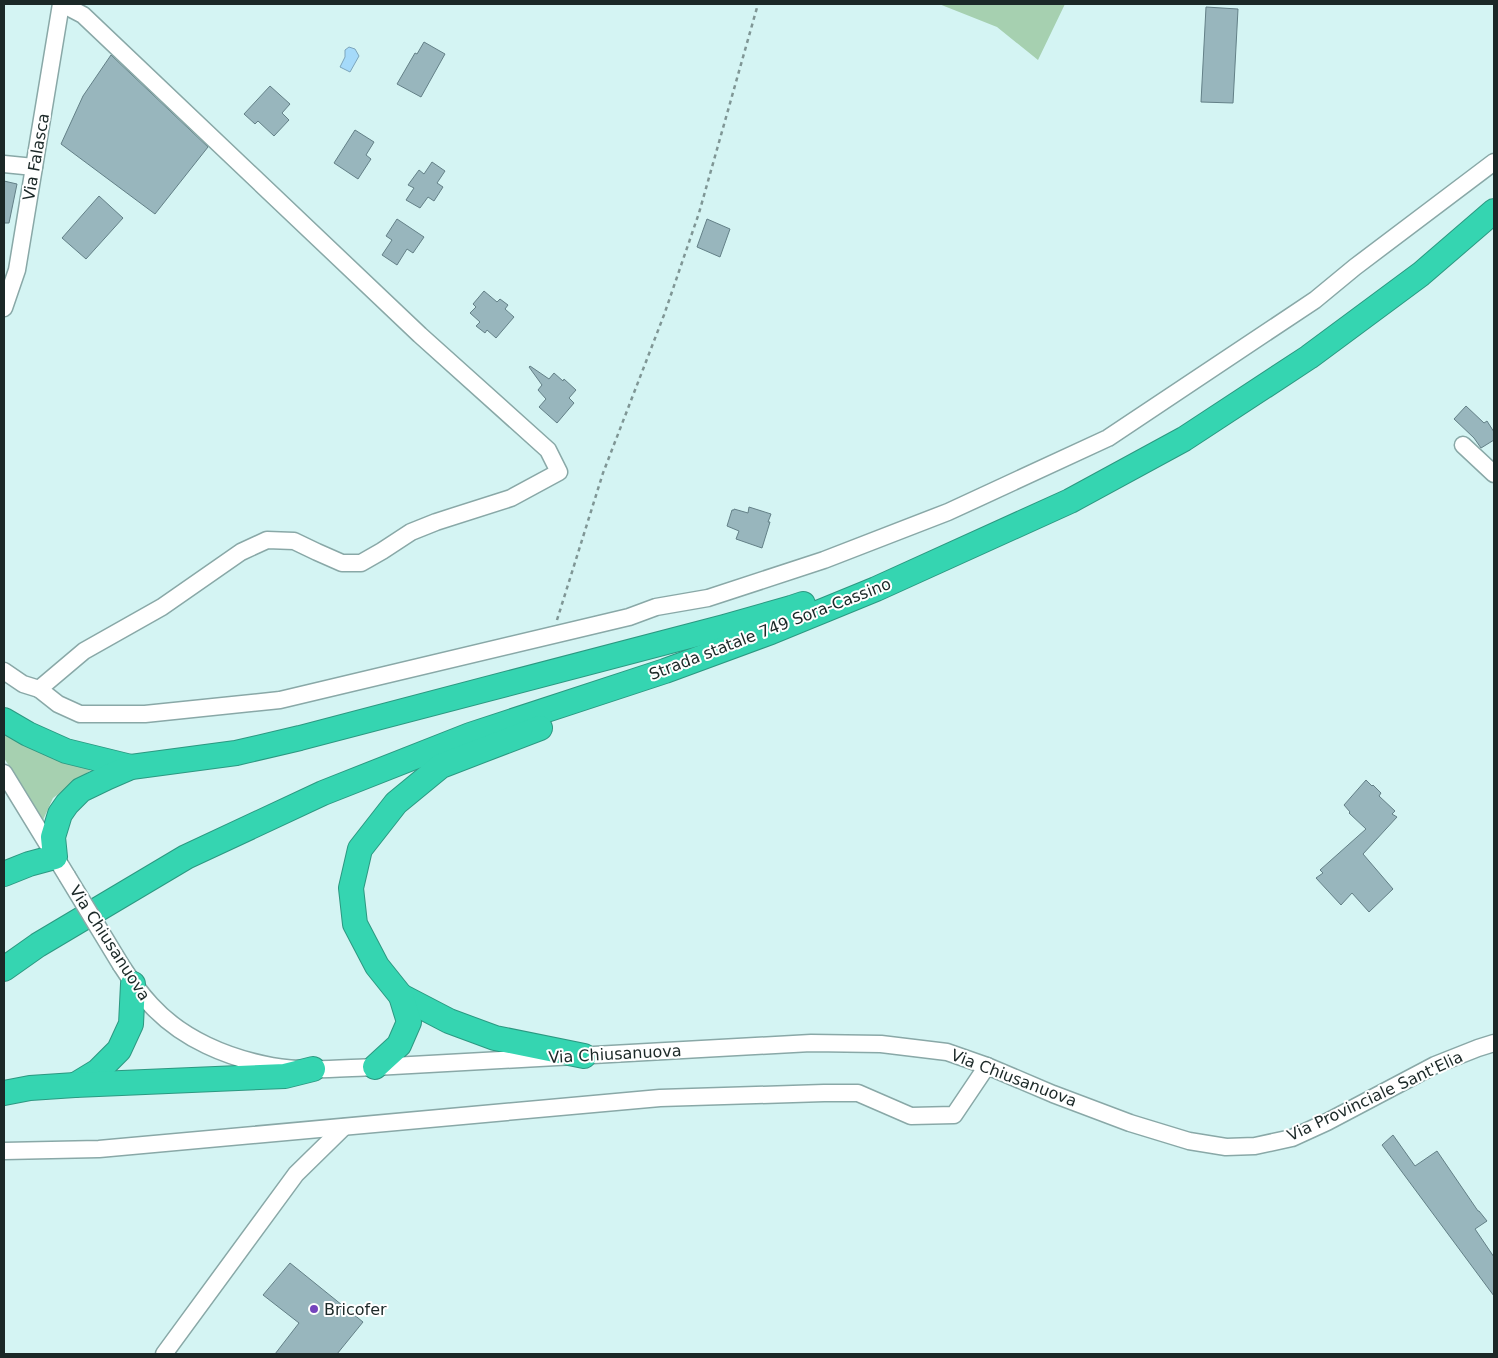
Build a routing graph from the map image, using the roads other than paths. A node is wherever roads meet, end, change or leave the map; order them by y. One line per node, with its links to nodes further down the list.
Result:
1 (62, 4): 4 (street, Via Falasca); 12 (street)
2 (1494, 162): 12 (street)
3 (4, 164): 4 (street)
4 (34, 167): 6 (street, Via Falasca)
5 (1494, 211): 9 (highway, Strada statale 749 Sora-Cassino)
6 (4, 308)
7 (1463, 445): 8 (street)
8 (1494, 474)
9 (951, 555): 10 (highway, Strada statale 749 Sora-Cassino); 14 (highway)
10 (771, 632): 18 (highway, Strada statale 749 Sora-Cassino); 20 (highway)
11 (4, 670): 12 (street)
12 (39, 689)
13 (4, 720): 14 (highway)
14 (131, 767): 16 (highway)
15 (4, 773): 16 (street, Via Chiusanuova)
16 (61, 866): 17 (highway); 19 (street, Via Chiusanuova, bridge)
17 (4, 874)
18 (4, 969)
19 (127, 975): 25 (street, Via Chiusanuova); 26 (highway)
20 (401, 996): 22 (highway); 24 (highway)
21 (1494, 1043): 29 (street, Via Provinciale Sant'Elia)
22 (584, 1056): 23 (street, Via Chiusanuova); 24 (street, Via Chiusanuova)
23 (987, 1066): 28 (street); 29 (street, Via Chiusanuova)
24 (375, 1068): 25 (street, Via Chiusanuova)
25 (314, 1069): 26 (highway)
26 (75, 1085): 27 (highway)
27 (4, 1093)
28 (344, 1126): 30 (street); 31 (street)
29 (1254, 1146)
30 (4, 1151)
31 (164, 1354)

